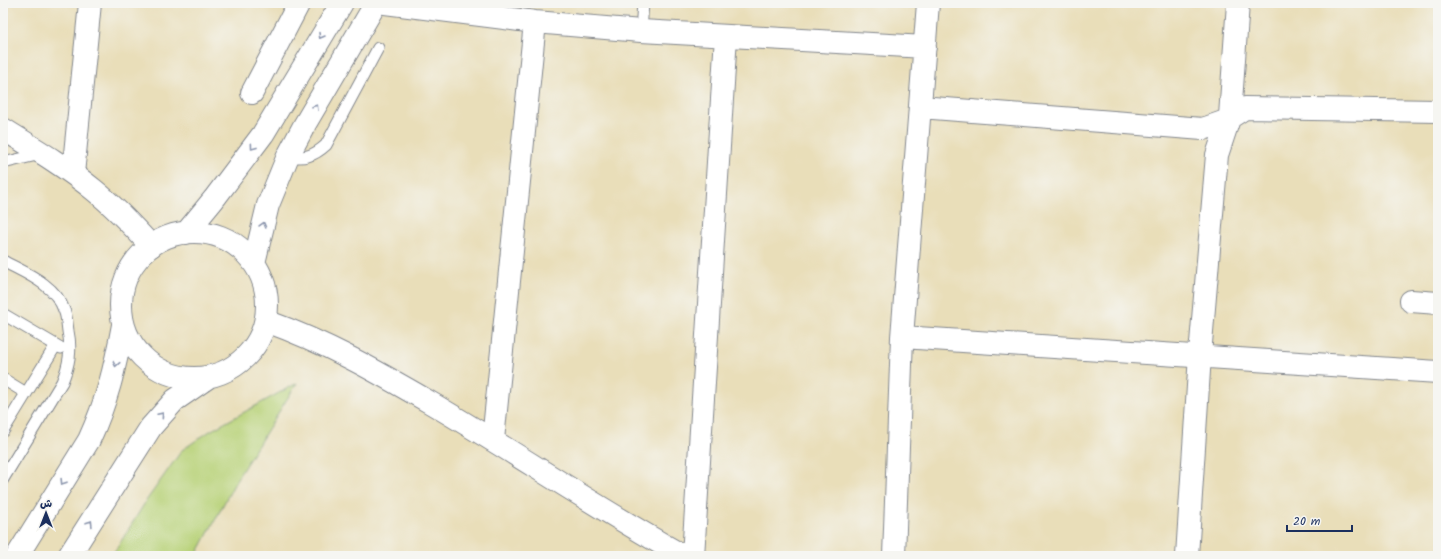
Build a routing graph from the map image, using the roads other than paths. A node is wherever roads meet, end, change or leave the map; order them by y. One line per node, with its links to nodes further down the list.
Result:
1 (90, 3): 22 (street)
2 (299, 3): 14 (street)
3 (342, 3): 23 (street, one-way to 23)
4 (376, 3): 20 (street, one-way to 4)
5 (385, 3): 9 (street)
6 (643, 3): 10 (lane)
7 (928, 3): 12 (street)
8 (1238, 3): 17 (street)
9 (535, 22): 10 (street); 41 (street)
10 (641, 31): 11 (street)
11 (726, 36): 12 (street); 46 (street)
12 (925, 47): 15 (street)
13 (378, 48): 20 (lane)
14 (252, 93)
15 (920, 107): 17 (street); 32 (street)
16 (1438, 111): 17 (street)
17 (1230, 116): 35 (street)
18 (3, 129): 19 (street)
19 (42, 154): 21 (lane); 22 (street)
20 (288, 156): 26 (street, one-way to 20)
21 (3, 163)
22 (74, 174): 24 (street)
23 (186, 233): 24 (street); 26 (street)
24 (151, 246): 31 (street)
25 (3, 261): 34 (lane)
26 (254, 263): 30 (street)
27 (1411, 301): 28 (street)
28 (1438, 303)
29 (3, 314): 33 (lane)
30 (266, 321): 37 (street); 41 (street)
31 (123, 325): 37 (street); 43 (street, one-way to 43)
32 (902, 337): 35 (street); 47 (street)
33 (56, 345): 34 (lane); 39 (lane)
34 (70, 355): 42 (lane)
35 (1200, 355): 36 (street); 48 (street)
36 (1438, 372)
37 (207, 378): 44 (street, one-way to 37)
38 (3, 379): 39 (lane)
39 (26, 393): 40 (lane)
40 (3, 431)
41 (493, 440): 45 (street)
42 (3, 479)
43 (18, 556)
44 (69, 556)
45 (683, 556)
46 (693, 556)
47 (894, 556)
48 (1187, 556)

